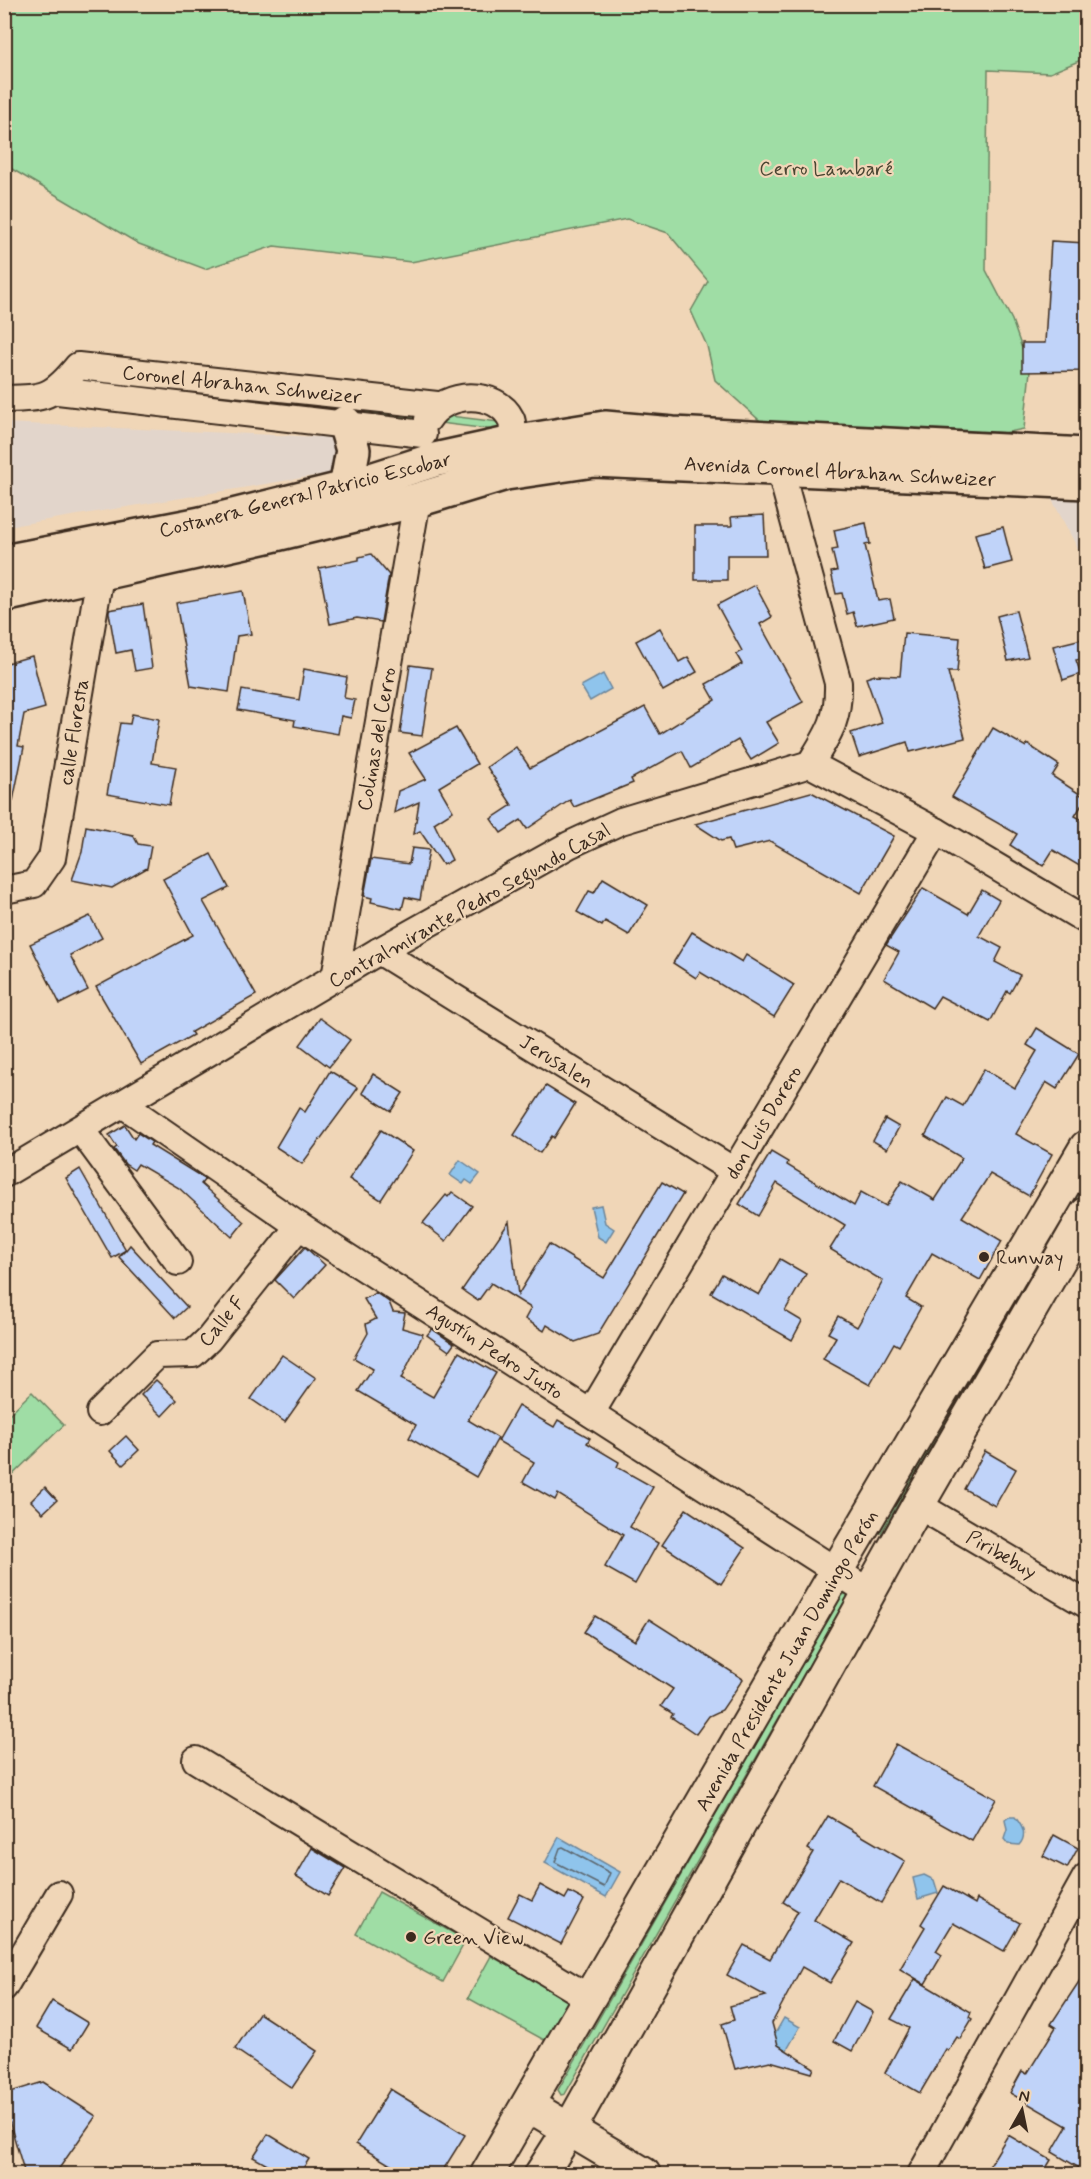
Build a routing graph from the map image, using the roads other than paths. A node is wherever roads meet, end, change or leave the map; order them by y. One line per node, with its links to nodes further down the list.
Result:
1 (58, 391): 2 (street, Coronel Abrahan Schweizer); 3 (street, Coronel Abrahan Schweizer); 4 (street, Coronel Abrahan Schweizer)
2 (4, 399)
3 (437, 405): 6 (street); 7 (street)
4 (345, 423): 7 (street, Coronel Abrahan Schweizer); 13 (highway)
5 (605, 428): 6 (highway, Costanera General Patricio Escobar); 8 (highway, Avenida Coronel Abrahan Schweizer)
6 (512, 443): 7 (highway, Costanera General Patricio Escobar); 10 (highway)
7 (428, 447): 10 (highway); 13 (highway, Costanera General Patricio Escobar)
8 (1086, 455)
9 (594, 460): 10 (highway); 11 (highway, Avenida Coronel Abrahan Schweizer); 14 (highway, Costanera General Patricio Escobar)
10 (474, 468): 15 (highway)
11 (780, 469): 12 (highway, Avenida Coronel Abrahan Schweizer); 19 (street)
12 (1086, 482)
13 (346, 488): 16 (highway, Costanera General Patricio Escobar)
14 (417, 500): 15 (highway, Costanera General Patricio Escobar); 24 (street, Colinas del Cerro)
15 (272, 535): 17 (highway, Costanera General Patricio Escobar)
16 (4, 562)
17 (100, 575): 18 (highway, Costanera General Patricio Escobar); 21 (street, calle Floresta)
18 (4, 595)
19 (810, 764): 20 (street); 23 (street, Contralmirante Pedro Segundo Casal)
20 (936, 831): 22 (street); 28 (street, don Luis Dorero)
21 (4, 890)
22 (1086, 920)
23 (379, 951): 24 (street, Contralmirante Pedro Segundo Casal); 28 (street, Jerusalen)
24 (335, 978): 25 (street, Contralmirante Pedro Segundo Casal)
25 (124, 1105): 26 (street, Contralmirante Pedro Segundo Casal); 31 (street, Agustín Pedro Justo)
26 (81, 1130): 29 (street, Contralmirante Pedro Segundo Casal); 32 (street)
27 (1086, 1147): 36 (main road, Avenida Presidente Juan Domingo Perón)
28 (734, 1172): 34 (street, don Luis Dorero)
29 (4, 1174)
30 (1086, 1214): 35 (main road, Avenida Presidente Juan Domingo Perón)
31 (299, 1226): 33 (street, Calle F); 34 (street, Agustín Pedro Justo)
32 (178, 1262)
33 (100, 1412)
34 (591, 1413): 36 (street, Agustín Pedro Justo)
35 (918, 1505): 37 (main road, Avenida Presidente Juan Domingo Perón); 38 (street, Piribebuy)
36 (836, 1572): 37 (street, Agustín Pedro Justo); 43 (main road, Avenida Presidente Juan Domingo Perón)
37 (869, 1592): 45 (main road, Avenida Presidente Juan Domingo Perón)
38 (1086, 1604)
39 (196, 1760): 43 (street)
40 (1086, 1877): 49 (street)
41 (59, 1894): 42 (street)
42 (4, 1987)
43 (591, 1998): 44 (main road, Avenida Presidente Juan Domingo Perón)
44 (528, 2105): 45 (main road); 46 (main road, Avenida Presidente Juan Domingo Perón)
45 (569, 2130): 47 (main road, Avenida Presidente Juan Domingo Perón); 48 (main road)
46 (487, 2175)
47 (541, 2175)
48 (644, 2175)
49 (921, 2175)

